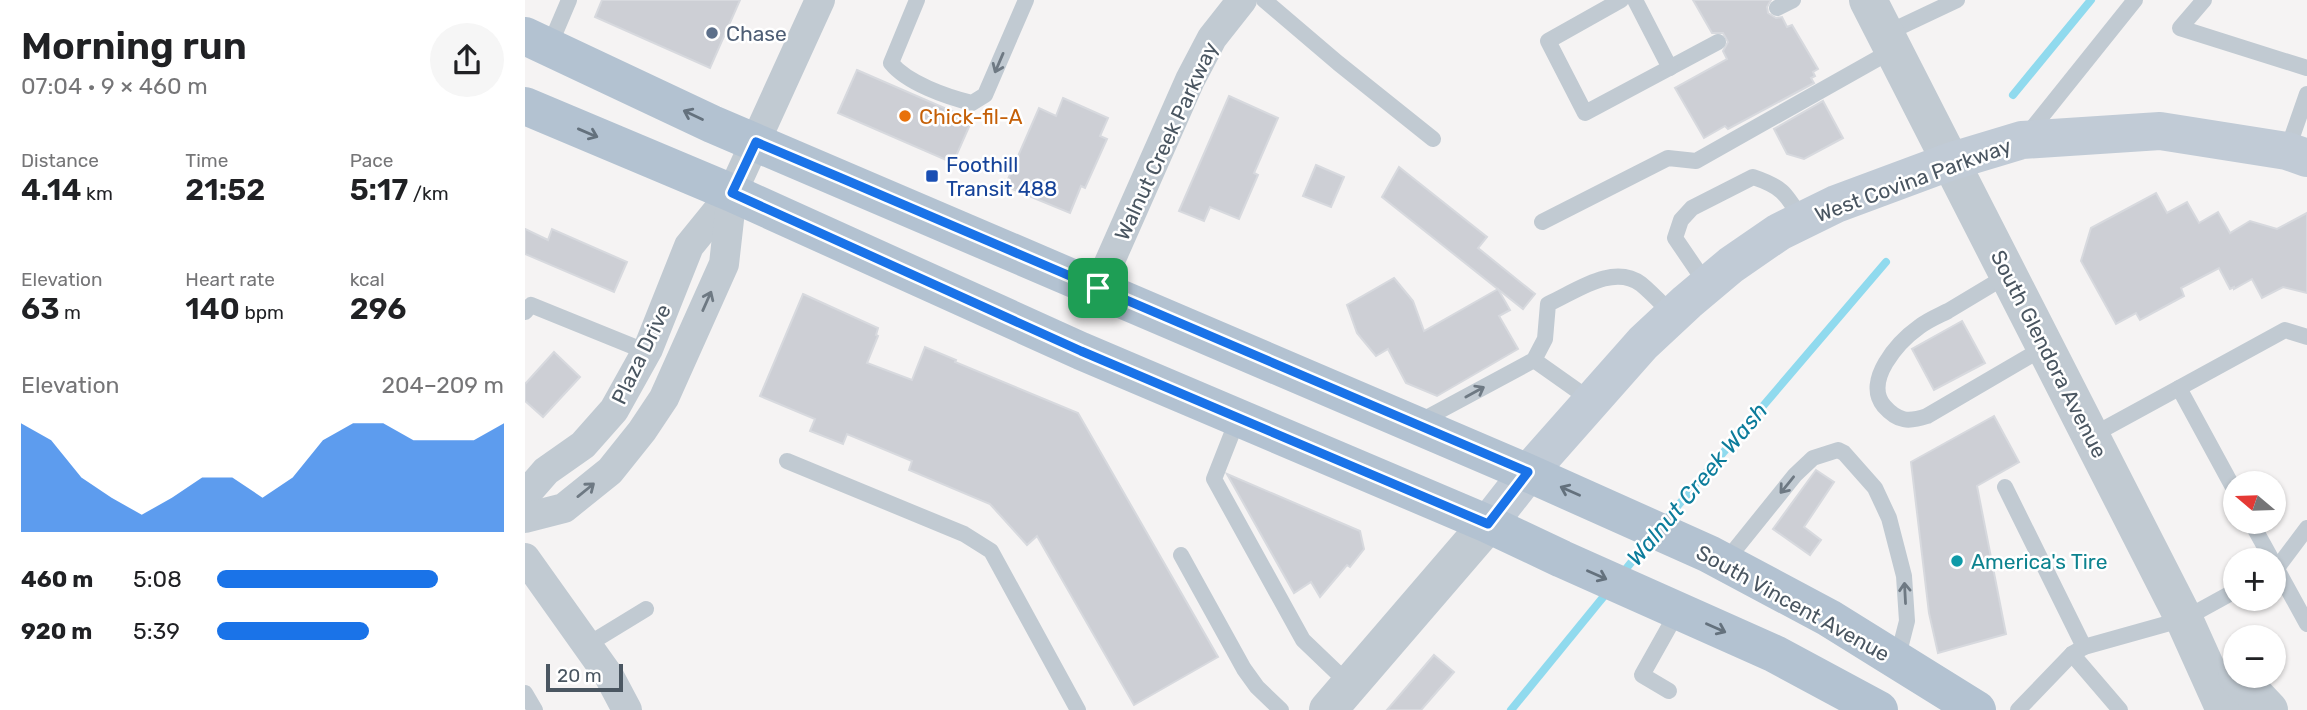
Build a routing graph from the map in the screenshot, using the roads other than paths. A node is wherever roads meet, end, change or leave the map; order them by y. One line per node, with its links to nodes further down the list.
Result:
1 (569, 0): 15 (lane)
2 (820, 0): 24 (street)
3 (917, 0): 4 (lane, one-way to 3)
4 (1026, 0)
5 (1242, 0): 32 (street, Walnut Creek Parkway)
6 (1264, 0): 22 (lane)
7 (1621, 0): 18 (lane)
8 (1635, 0): 18 (lane)
9 (1793, 0): 14 (lane)
10 (1868, 0): 17 (street, South Glendora Avenue)
11 (1957, 0): 17 (lane)
12 (2135, 0): 23 (lane)
13 (2204, 0): 19 (lane)
14 (1777, 8)
15 (537, 42): 24 (main road, South Vincent Avenue, one-way to 15)
16 (1718, 42): 18 (lane)
17 (1889, 42): 26 (street, South Glendora Avenue); 29 (lane)
18 (1670, 68)
19 (2307, 68)
20 (2307, 94): 25 (lane)
21 (525, 106): 27 (main road, one-way to 27)
22 (1433, 139)
23 (2022, 140): 25 (main road, West Covina Parkway); 26 (main road, West Covina Parkway)
24 (756, 142): 27 (street); 32 (main road, South Vincent Avenue)
25 (2297, 154)
26 (1949, 162): 28 (main road, West Covina Parkway); 30 (street, South Glendora Avenue)
27 (732, 193): 37 (street, Plaza Drive); 41 (main road); 49 (street, one-way to 27)
28 (1802, 220): 31 (main road, West Covina Parkway); 31 (lane)
29 (1542, 222)
30 (2008, 275): 36 (street, South Glendora Avenue); 36 (lane)
31 (1707, 285): 34 (main road, West Covina Parkway)
32 (1098, 288): 42 (main road, South Vincent Avenue)
33 (525, 312): 37 (lane)
34 (1673, 315): 38 (lane); 40 (main road, West Covina Parkway)
35 (2307, 337): 39 (lane)
36 (2045, 347): 43 (street, South Glendora Avenue)
37 (647, 352): 48 (street, Plaza Drive)
38 (1534, 360): 40 (lane); 42 (lane, one-way to 38)
39 (2179, 388): 43 (lane); 45 (lane)
40 (1592, 401): 46 (main road, West Covina Parkway)
41 (1238, 418): 50 (main road); 69 (lane)
42 (1416, 424): 46 (main road, South Vincent Avenue)
43 (2091, 436): 60 (street, South Glendora Avenue)
44 (787, 461): 72 (lane)
45 (2224, 471)
46 (1528, 472): 50 (main road, West Covina Parkway); 55 (main road, South Vincent Avenue, one-way to 46)
47 (2005, 487): 63 (lane)
48 (525, 495)
49 (525, 518)
50 (1488, 524): 59 (main road, one-way to 59); 69 (street, West Covina Parkway)
51 (2307, 528): 52 (lane)
52 (2286, 552)
53 (1181, 555): 73 (lane)
54 (525, 558): 62 (street)
55 (1725, 562): 64 (main road, South Vincent Avenue); 64 (lane, one-way to 55)
56 (2286, 586): 61 (lane)
57 (2223, 598): 60 (lane)
58 (646, 609): 62 (lane)
59 (1678, 611): 67 (lane); 74 (main road, one-way to 74)
60 (2184, 619): 63 (lane); 65 (street); 78 (street, South Glendora Avenue)
61 (2307, 624)
62 (587, 645): 71 (street)
63 (2078, 651): 76 (lane); 77 (lane)
64 (1897, 660): 75 (main road, South Vincent Avenue)
65 (2223, 660)
66 (2249, 688): 79 (street)
67 (1669, 691)
68 (525, 693): 70 (lane)
69 (1339, 697)
70 (535, 710)
71 (627, 710)
72 (1078, 710)
73 (1281, 710)
74 (1878, 710)
75 (1977, 710)
76 (2018, 710)
77 (2120, 710)
78 (2225, 710)
79 (2269, 710)

